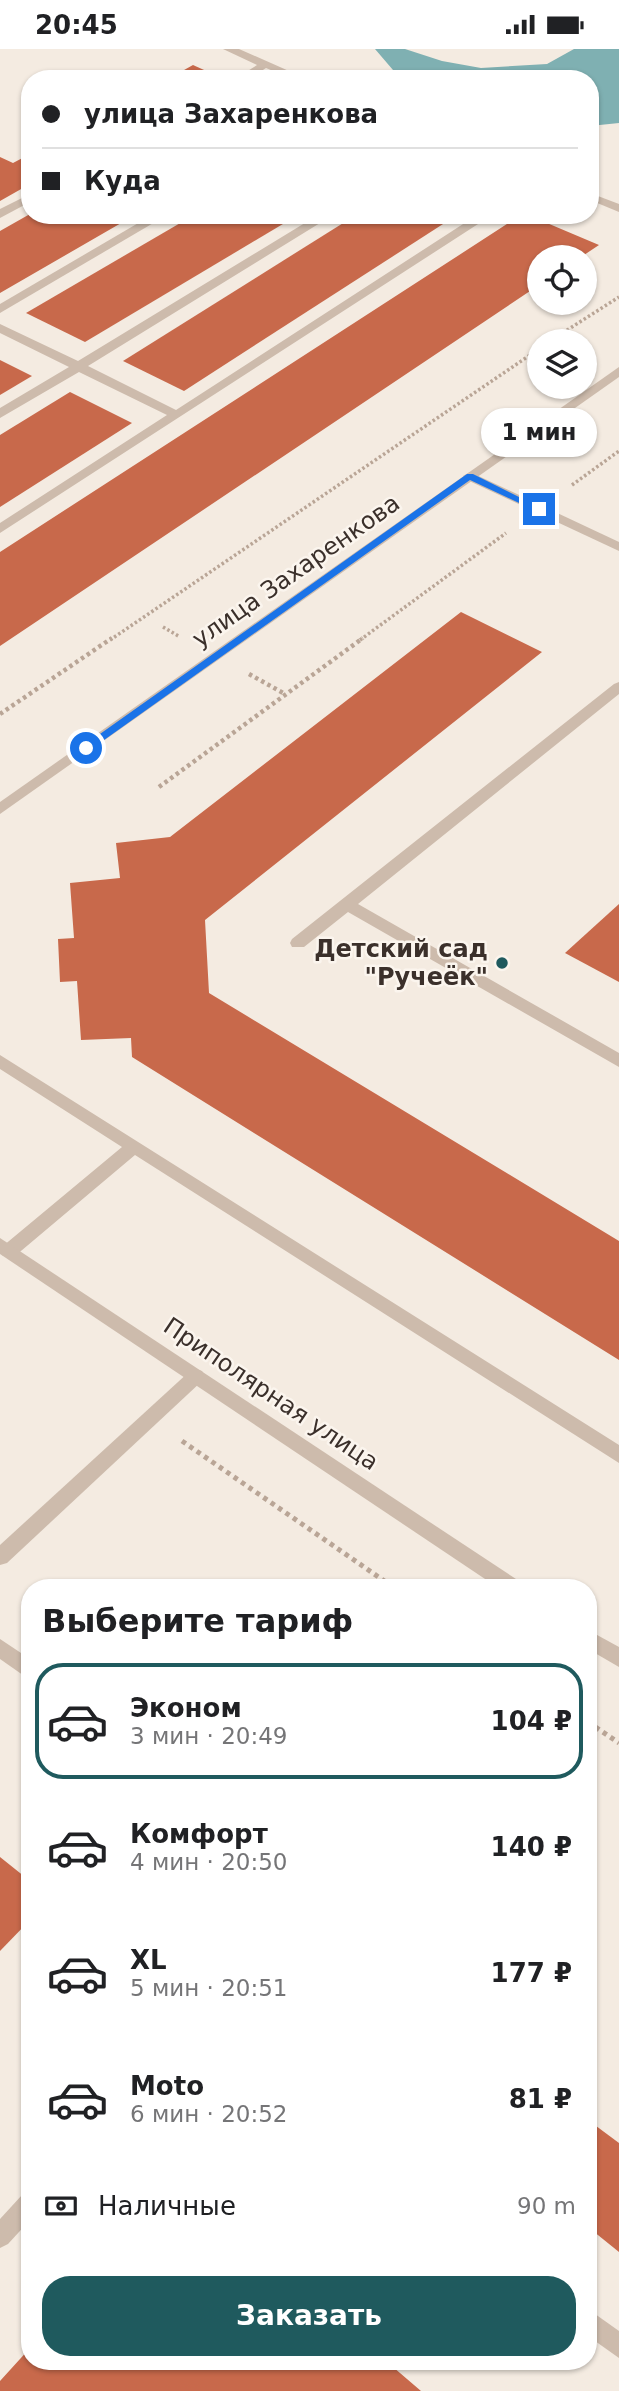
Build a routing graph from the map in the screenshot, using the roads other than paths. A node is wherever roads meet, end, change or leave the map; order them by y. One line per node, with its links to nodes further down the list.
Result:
1 (229, 49): 2 (street)
2 (266, 64): 3 (street); 4 (street)
3 (256, 70)
4 (280, 70)
5 (599, 200): 7 (street)
6 (21, 202): 8 (street)
7 (619, 208)
8 (0, 214)
9 (146, 224): 12 (street)
10 (312, 224): 14 (street)
11 (472, 224): 17 (street)
12 (0, 309)
13 (0, 328): 14 (street)
14 (78, 366): 16 (street); 17 (street)
15 (619, 371): 18 (street, улица Захаренкова)
16 (0, 414)
17 (177, 415): 19 (street)
18 (470, 476): 20 (street); 22 (street, улица Захаренкова)
19 (0, 529)
20 (619, 547)
21 (619, 687): 23 (street)
22 (0, 809)
23 (348, 905): 24 (street); 26 (street)
24 (298, 943)
25 (0, 1061): 27 (street)
26 (619, 1061)
27 (135, 1146): 28 (street); 30 (street)
28 (5, 1248): 29 (street, Приполярная улица)
29 (196, 1376): 31 (street); 32 (street, Приполярная улица)
30 (619, 1455)
31 (0, 1557)
32 (500, 1579)
33 (597, 1644): 35 (street)
34 (0, 1648): 36 (street)
35 (619, 1658)
36 (21, 1664)
37 (21, 2213): 38 (street)
38 (0, 2236)
39 (597, 2328): 40 (street)
40 (619, 2346)

